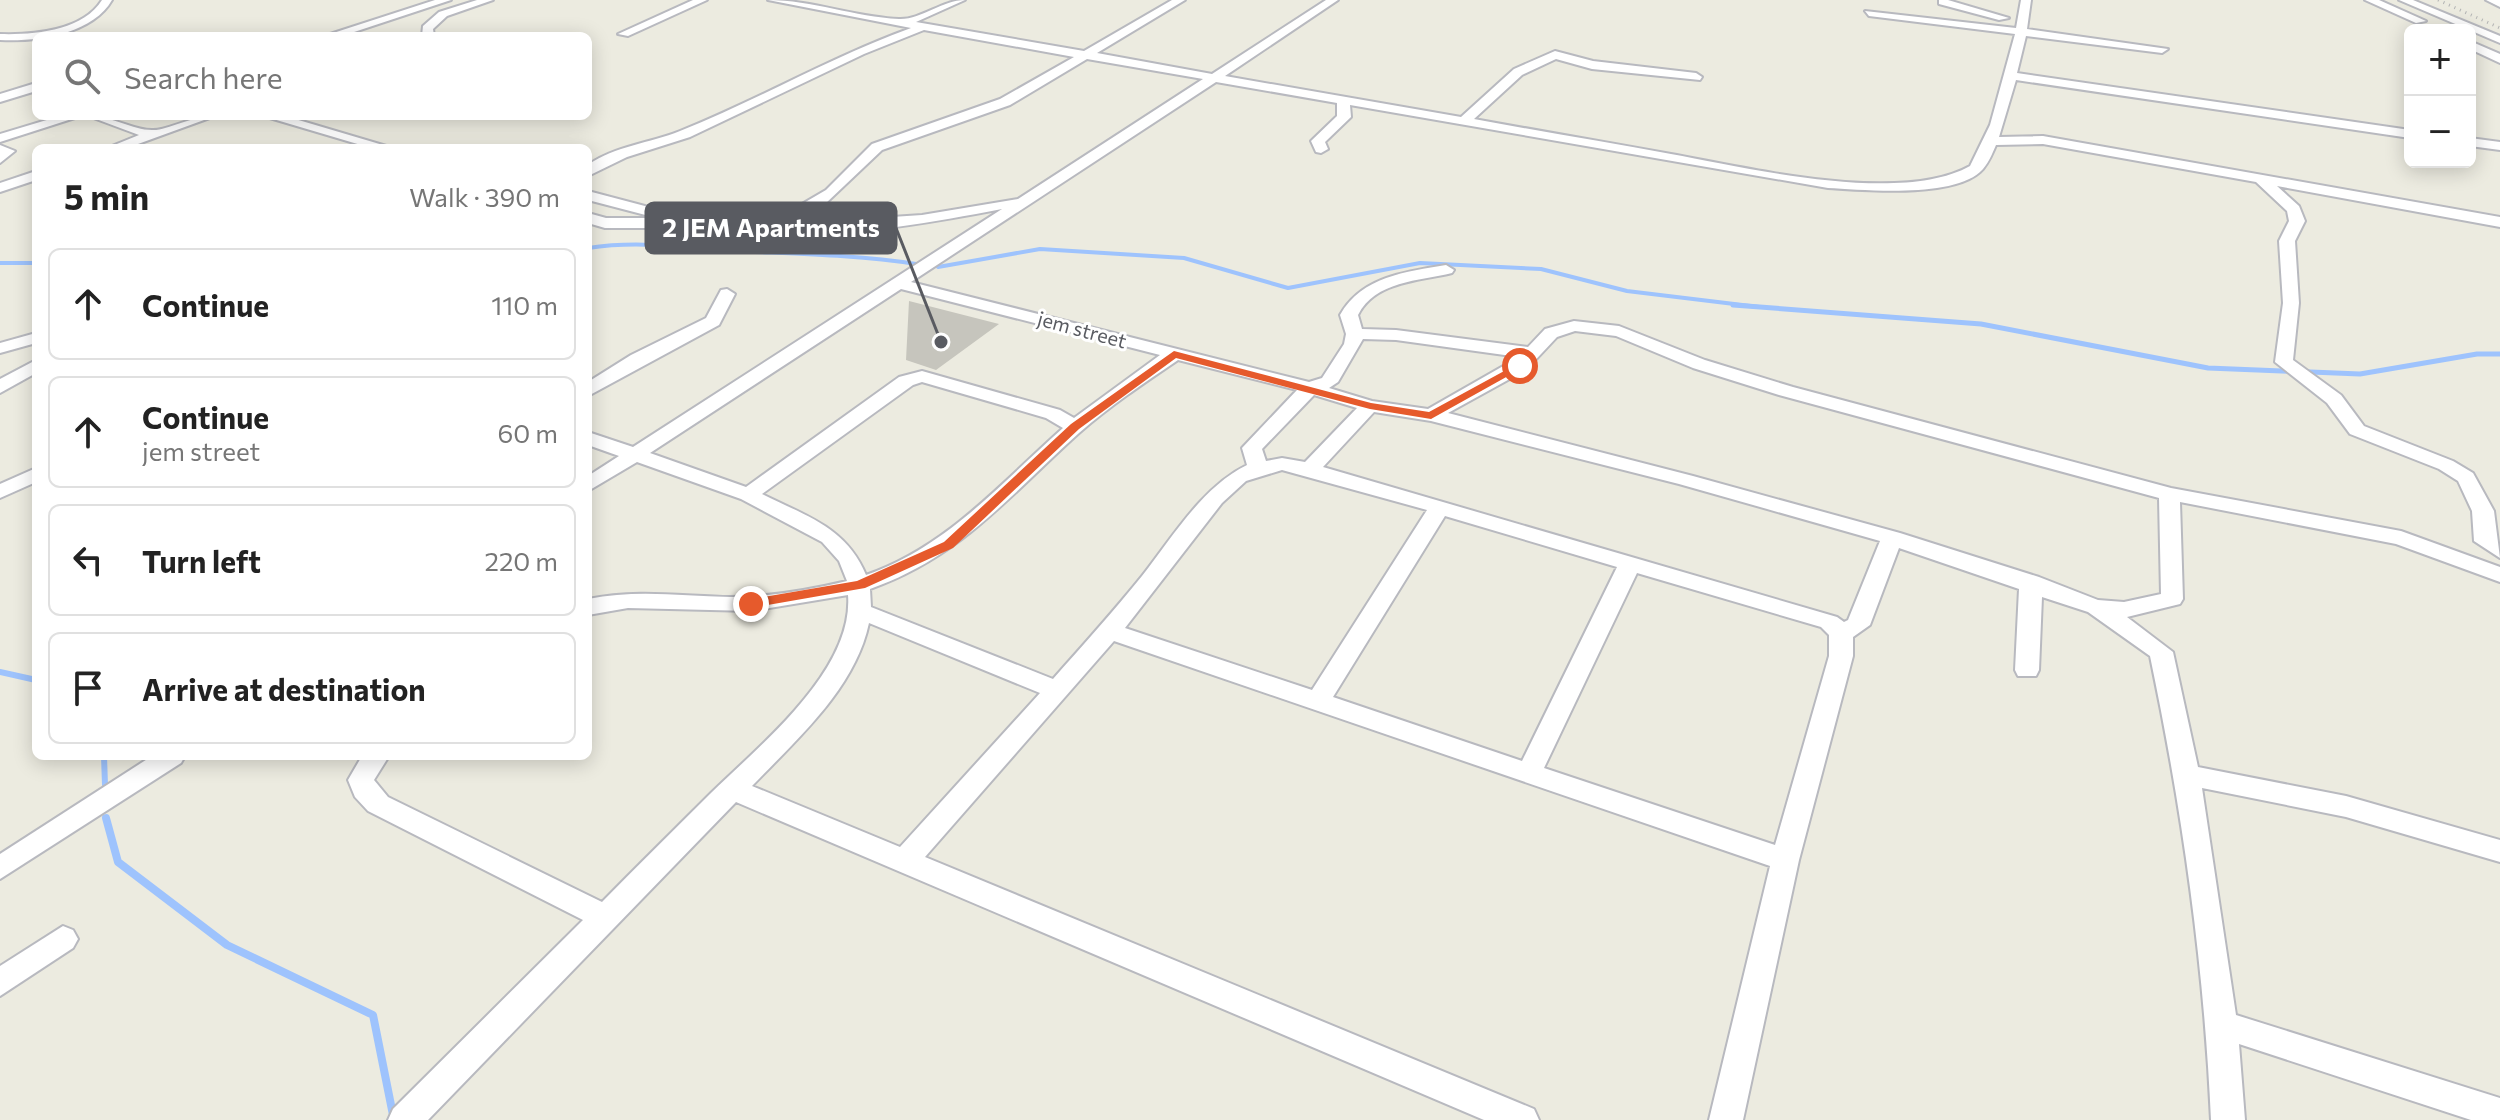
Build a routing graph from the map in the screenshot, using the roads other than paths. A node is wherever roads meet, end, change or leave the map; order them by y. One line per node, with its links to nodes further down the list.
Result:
1 (106, 0): 24 (street)
2 (445, 0): 16 (street); 25 (street)
3 (488, 0): 16 (street)
4 (702, 0): 27 (street)
5 (773, 0): 17 (street)
6 (824, 0): 17 (street)
7 (960, 0): 19 (street)
8 (1180, 0): 32 (street)
9 (1333, 0): 36 (street)
10 (2026, 0): 21 (street)
11 (2370, 0): 20 (street)
12 (2404, 0): 29 (street)
13 (2491, 0): 15 (street)
14 (1943, 2): 21 (street)
15 (2500, 4)
16 (471, 5): 26 (street)
17 (808, 6): 19 (street)
18 (1869, 13): 21 (street)
19 (902, 23): 22 (street)
20 (2427, 24)
21 (2021, 26): 31 (street); 34 (street)
22 (923, 27): 32 (street); 56 (street)
23 (32, 32): 28 (street)
24 (33, 32)
25 (343, 32)
26 (428, 32)
27 (624, 34)
28 (0, 37)
29 (2500, 40)
30 (2476, 47): 33 (street)
31 (2162, 49)
32 (1084, 57): 36 (street); 66 (street)
33 (2500, 59)
34 (2009, 75): 45 (street); 48 (street)
35 (1696, 77): 44 (street)
36 (1212, 79): 39 (street); 61 (street)
37 (32, 88): 38 (street)
38 (0, 98)
39 (1343, 102): 44 (street); 54 (street)
40 (61, 120): 47 (street)
41 (107, 120): 46 (street)
42 (196, 120): 46 (street)
43 (284, 120): 51 (street)
44 (1462, 123): 48 (street)
45 (2404, 133)
46 (152, 135): 50 (street)
47 (0, 138)
48 (1991, 141): 58 (street)
49 (2476, 143): 52 (street)
50 (126, 144)
51 (372, 144)
52 (2500, 146)
53 (0, 149): 55 (street)
54 (1321, 149)
55 (0, 159)
56 (592, 170)
57 (32, 176): 59 (street)
58 (2262, 181): 65 (street); 95 (street)
59 (0, 188)
60 (592, 196): 64 (street)
61 (1031, 198): 62 (street); 67 (street)
62 (922, 220): 66 (street); 67 (street)
63 (592, 222): 64 (street)
64 (685, 222): 66 (street)
65 (2500, 222)
66 (740, 228)
67 (957, 246): 69 (street)
68 (1446, 270): 71 (street)
69 (901, 284): 75 (street, jem street); 84 (street)
70 (727, 294): 78 (street)
71 (1355, 334): 74 (street); 79 (street)
72 (32, 339): 73 (street)
73 (0, 348)
74 (1532, 353): 81 (street); 90 (street)
75 (1174, 354): 79 (street, jem street); 82 (street)
76 (32, 367): 77 (street)
77 (2, 385)
78 (592, 387)
79 (1310, 388): 80 (street, jem street); 85 (street)
80 (1370, 406): 81 (street, jem street); 86 (street)
81 (1431, 415): 93 (street, jem street)
82 (1075, 427): 91 (street); 100 (street)
83 (592, 439): 84 (street)
84 (637, 453): 88 (street); 91 (street)
85 (1258, 468): 86 (street); 103 (street)
86 (1310, 469): 92 (street)
87 (32, 476): 89 (street)
88 (592, 482)
89 (0, 492)
90 (2169, 494): 94 (street); 102 (street)
91 (748, 495): 100 (street)
92 (1439, 508): 97 (street); 107 (street)
93 (1892, 538): 99 (street, jem street); 104 (street)
94 (2433, 547): 96 (street); 98 (street)
95 (2500, 551)
96 (2500, 561)
97 (1630, 563): 104 (street); 110 (street)
98 (2500, 575)
99 (2031, 582): 102 (street, jem street); 105 (street)
100 (860, 598): 101 (street); 106 (street); 112 (street)
101 (592, 606)
102 (2096, 607): 111 (street)
103 (1110, 631): 106 (street); 107 (street)
104 (1841, 633): 115 (street)
105 (2027, 670)
106 (1056, 690): 114 (street)
107 (1318, 701): 110 (street)
108 (166, 760): 116 (street)
109 (374, 760): 117 (street)
110 (1529, 773): 115 (street)
111 (2189, 776): 113 (street); 120 (street)
112 (733, 789): 114 (street); 117 (street)
113 (2500, 851)
114 (906, 859): 123 (street)
115 (1785, 860): 124 (street)
116 (0, 868)
117 (605, 917): 122 (street)
118 (63, 939): 119 (street)
119 (0, 983)
120 (2224, 1025): 121 (street); 125 (street)
121 (2500, 1114)
122 (410, 1115)
123 (1522, 1120)
124 (1726, 1120)
125 (2228, 1120)

